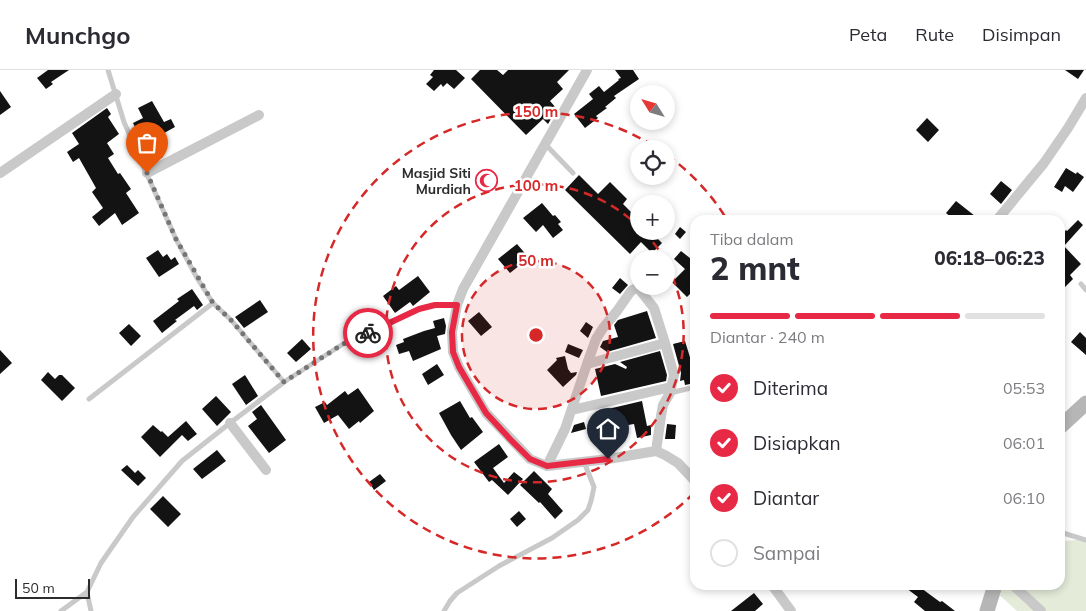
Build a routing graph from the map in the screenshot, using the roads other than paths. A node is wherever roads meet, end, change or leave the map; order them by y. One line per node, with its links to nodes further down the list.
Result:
1 (108, 70): 3 (lane)
2 (587, 70): 6 (street)
3 (116, 94): 7 (street); 8 (lane)
4 (1086, 98): 10 (street)
5 (259, 115): 8 (street)
6 (545, 144): 9 (lane); 14 (street)
7 (0, 172)
8 (147, 173): 13 (lane)
9 (573, 173)
10 (1001, 215)
11 (1080, 284): 12 (lane)
12 (1086, 290)
13 (213, 303): 17 (lane); 20 (lane)
14 (457, 305): 17 (lane); 27 (street)
15 (665, 343): 16 (street); 16 (street); 19 (street)
16 (587, 364): 22 (street)
17 (284, 382): 24 (lane)
18 (690, 388): 19 (lane)
19 (670, 390): 22 (street); 25 (street)
20 (89, 399)
21 (1086, 403): 23 (main road)
22 (572, 410): 27 (street)
23 (1065, 422)
24 (230, 423): 28 (street); 35 (lane)
25 (656, 451): 26 (street); 29 (street)
26 (584, 462): 27 (street); 38 (lane)
27 (547, 466)
28 (266, 470)
29 (690, 476)
30 (1065, 534): 31 (lane)
31 (1086, 540)
32 (776, 590): 39 (street)
33 (993, 590): 40 (main road)
34 (1018, 590): 41 (street)
35 (87, 592): 36 (lane); 37 (lane)
36 (61, 611)
37 (91, 611)
38 (444, 611)
39 (791, 611)
40 (987, 611)
41 (1042, 611)

